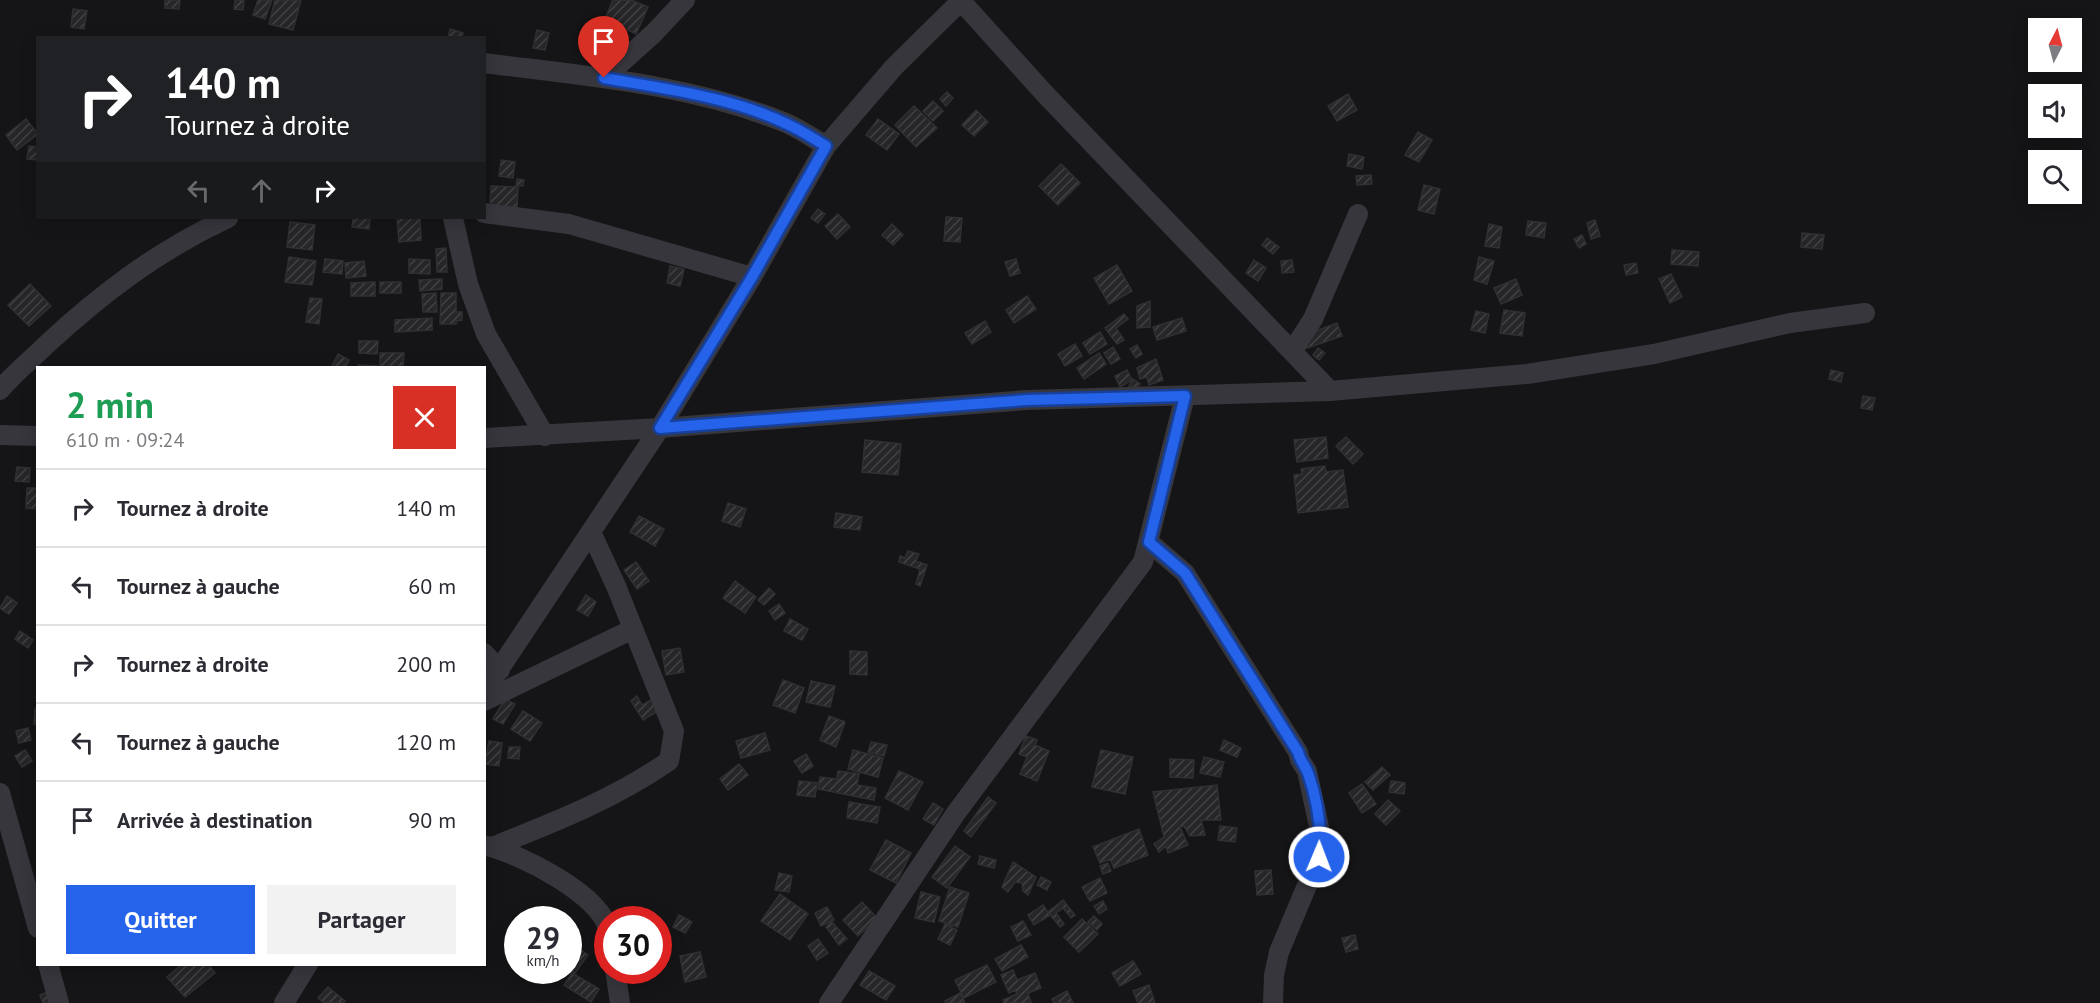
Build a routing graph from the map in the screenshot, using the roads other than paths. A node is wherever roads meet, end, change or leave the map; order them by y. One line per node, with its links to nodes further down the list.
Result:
1 (685, 0): 4 (street)
2 (961, 1): 5 (street); 12 (street)
3 (486, 63): 4 (street)
4 (604, 78): 5 (street)
5 (826, 146): 10 (street)
6 (486, 213): 10 (street)
7 (1358, 214): 12 (street)
8 (226, 219): 13 (street)
9 (453, 219): 19 (street)
10 (752, 277): 16 (street)
11 (1865, 313): 14 (street)
12 (1293, 350): 14 (street)
13 (0, 390)
14 (1330, 390): 15 (street)
15 (1185, 396): 16 (street); 22 (street)
16 (660, 428): 19 (street); 21 (street)
17 (0, 435): 18 (street)
18 (36, 436)
19 (545, 436): 20 (street)
20 (486, 438)
21 (591, 532): 23 (street); 25 (street)
22 (1149, 542): 39 (street); 40 (street)
23 (633, 629): 27 (street); 30 (street)
24 (486, 655): 25 (street)
25 (500, 669): 26 (street)
26 (486, 689)
27 (486, 700)
28 (0, 793): 29 (street)
29 (3, 817): 32 (street)
30 (488, 846): 31 (street)
31 (594, 907)
32 (36, 922)
33 (49, 966): 36 (street)
34 (307, 966): 37 (street)
35 (617, 984): 38 (street)
36 (59, 1003)
37 (284, 1003)
38 (620, 1003)
39 (829, 1003)
40 (1273, 1003)

